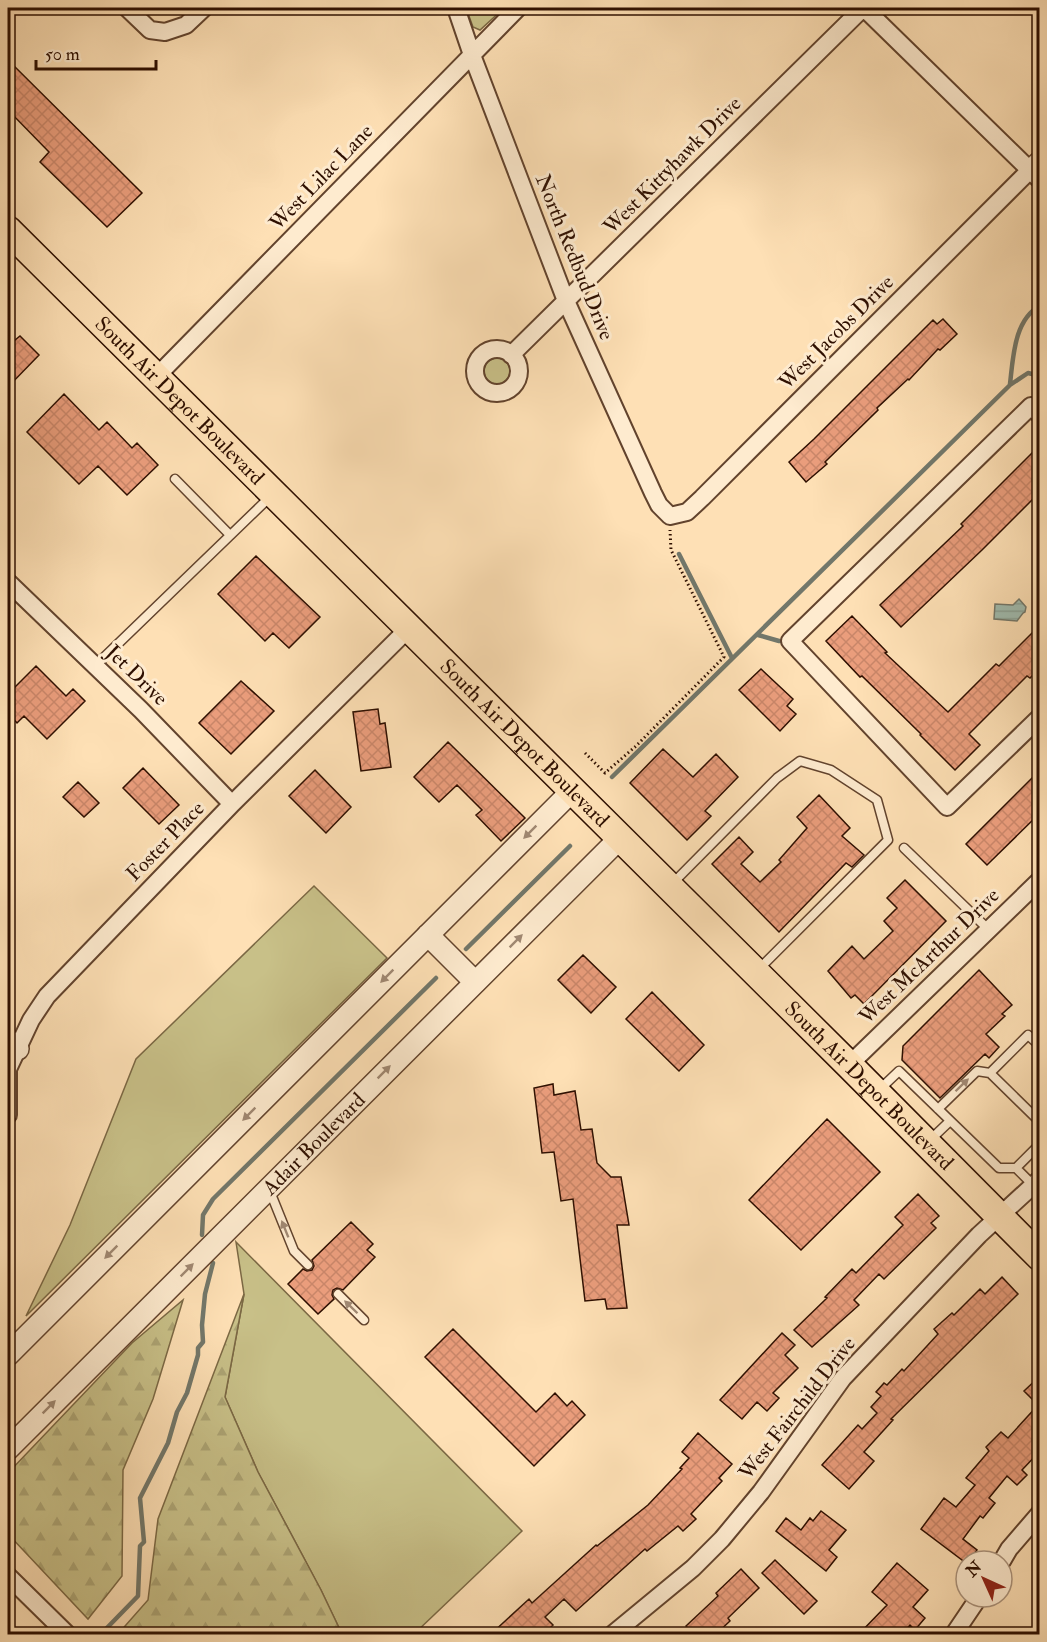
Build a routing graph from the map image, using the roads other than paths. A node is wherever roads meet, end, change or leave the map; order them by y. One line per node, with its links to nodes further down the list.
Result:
1 (127, 8): 2 (street)
2 (204, 8)
3 (456, 8): 6 (street, North Redbud Drive)
4 (518, 8): 6 (street, West Lilac Lane)
5 (863, 8): 8 (street); 10 (street, West Kittyhawk Drive)
6 (472, 55): 10 (street, North Redbud Drive); 12 (street, West Lilac Lane)
7 (1040, 153): 8 (lane)
8 (1032, 173): 16 (street, West Jacobs Drive)
9 (8, 230): 12 (main road, South Air Depot Boulevard)
10 (566, 301): 11 (street, West Kittyhawk Drive); 16 (street, North Redbud Drive)
11 (511, 355)
12 (156, 377): 15 (main road, South Air Depot Boulevard)
13 (1040, 415): 21 (street)
14 (175, 479): 17 (lane)
15 (273, 494): 17 (lane); 19 (main road, South Air Depot Boulevard)
16 (669, 516)
17 (230, 535): 20 (lane)
18 (8, 582): 20 (street, Jet Drive)
19 (409, 628): 22 (main road, South Air Depot Boulevard); 23 (street, Foster Place)
20 (95, 666): 23 (street, Jet Drive)
21 (1040, 717)
22 (572, 792): 24 (main road, South Air Depot Boulevard); 29 (street, one-way to 29)
23 (232, 804): 32 (street, Foster Place)
24 (620, 838): 27 (main road, South Air Depot Boulevard); 31 (street, Adair Boulevard, one-way to 24)
25 (904, 848): 28 (lane)
26 (1040, 880): 28 (street, West McArthur Drive)
27 (669, 887): 30 (main road, South Air Depot Boulevard); 30 (lane)
28 (988, 929): 34 (street, West McArthur Drive)
29 (428, 934): 31 (street); 51 (street, one-way to 51)
30 (756, 973): 34 (main road, South Air Depot Boulevard)
31 (475, 982): 45 (street, Adair Boulevard, one-way to 31)
32 (13, 1045): 38 (street, Foster Place)
33 (1040, 1047): 35 (lane)
34 (849, 1065): 36 (main road, South Air Depot Boulevard)
35 (990, 1073): 37 (lane, one-way to 35); 40 (lane)
36 (877, 1093): 37 (lane); 41 (main road, South Air Depot Boulevard)
37 (938, 1108): 39 (lane)
38 (8, 1115)
39 (951, 1121): 41 (lane); 43 (lane)
40 (1040, 1122)
41 (927, 1144): 46 (main road, South Air Depot Boulevard)
42 (1040, 1144): 43 (lane)
43 (1016, 1168): 44 (lane)
44 (1036, 1182): 46 (street, West Fairchild Drive)
45 (268, 1189): 48 (lane, one-way to 45); 52 (street, Adair Boulevard, one-way to 45)
46 (999, 1217): 47 (main road, South Air Depot Boulevard); 58 (street, West Fairchild Drive)
47 (1040, 1257)
48 (308, 1265)
49 (338, 1294): 50 (lane, one-way to 49)
50 (364, 1320)
51 (8, 1355)
52 (8, 1449)
53 (1040, 1513): 54 (street)
54 (1009, 1549)
55 (11, 1584): 57 (street)
56 (971, 1609): 59 (street)
57 (67, 1635)
58 (612, 1635)
59 (954, 1635)

